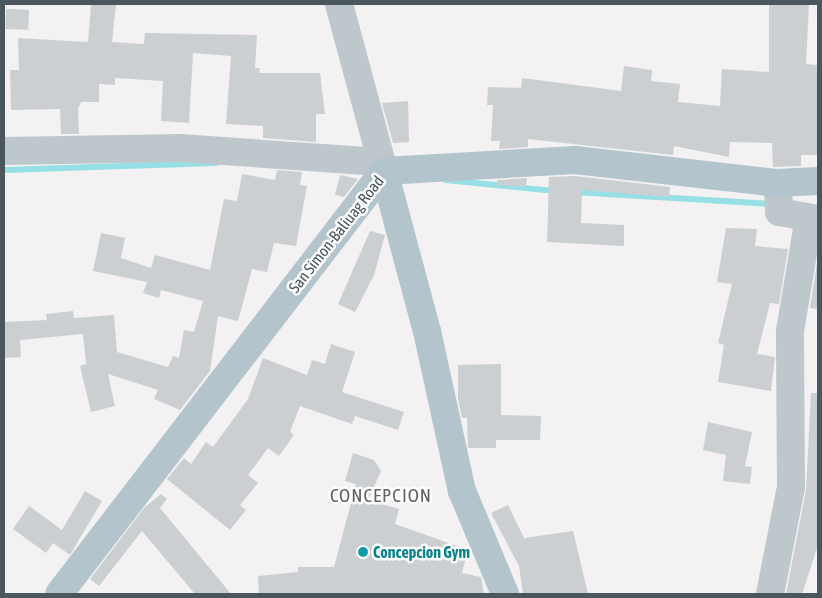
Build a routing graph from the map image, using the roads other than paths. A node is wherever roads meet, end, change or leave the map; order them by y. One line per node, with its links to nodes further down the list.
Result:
1 (339, 4): 3 (street)
2 (4, 151): 3 (street)
3 (383, 167): 5 (main road, San Simon-Baliuag Road); 7 (main road, San Simon-Baliuag Road); 8 (main road)
4 (818, 181): 5 (main road, San Simon-Baliuag Road)
5 (778, 183): 6 (street)
6 (814, 218): 9 (street)
7 (59, 594)
8 (506, 594)
9 (770, 594)

